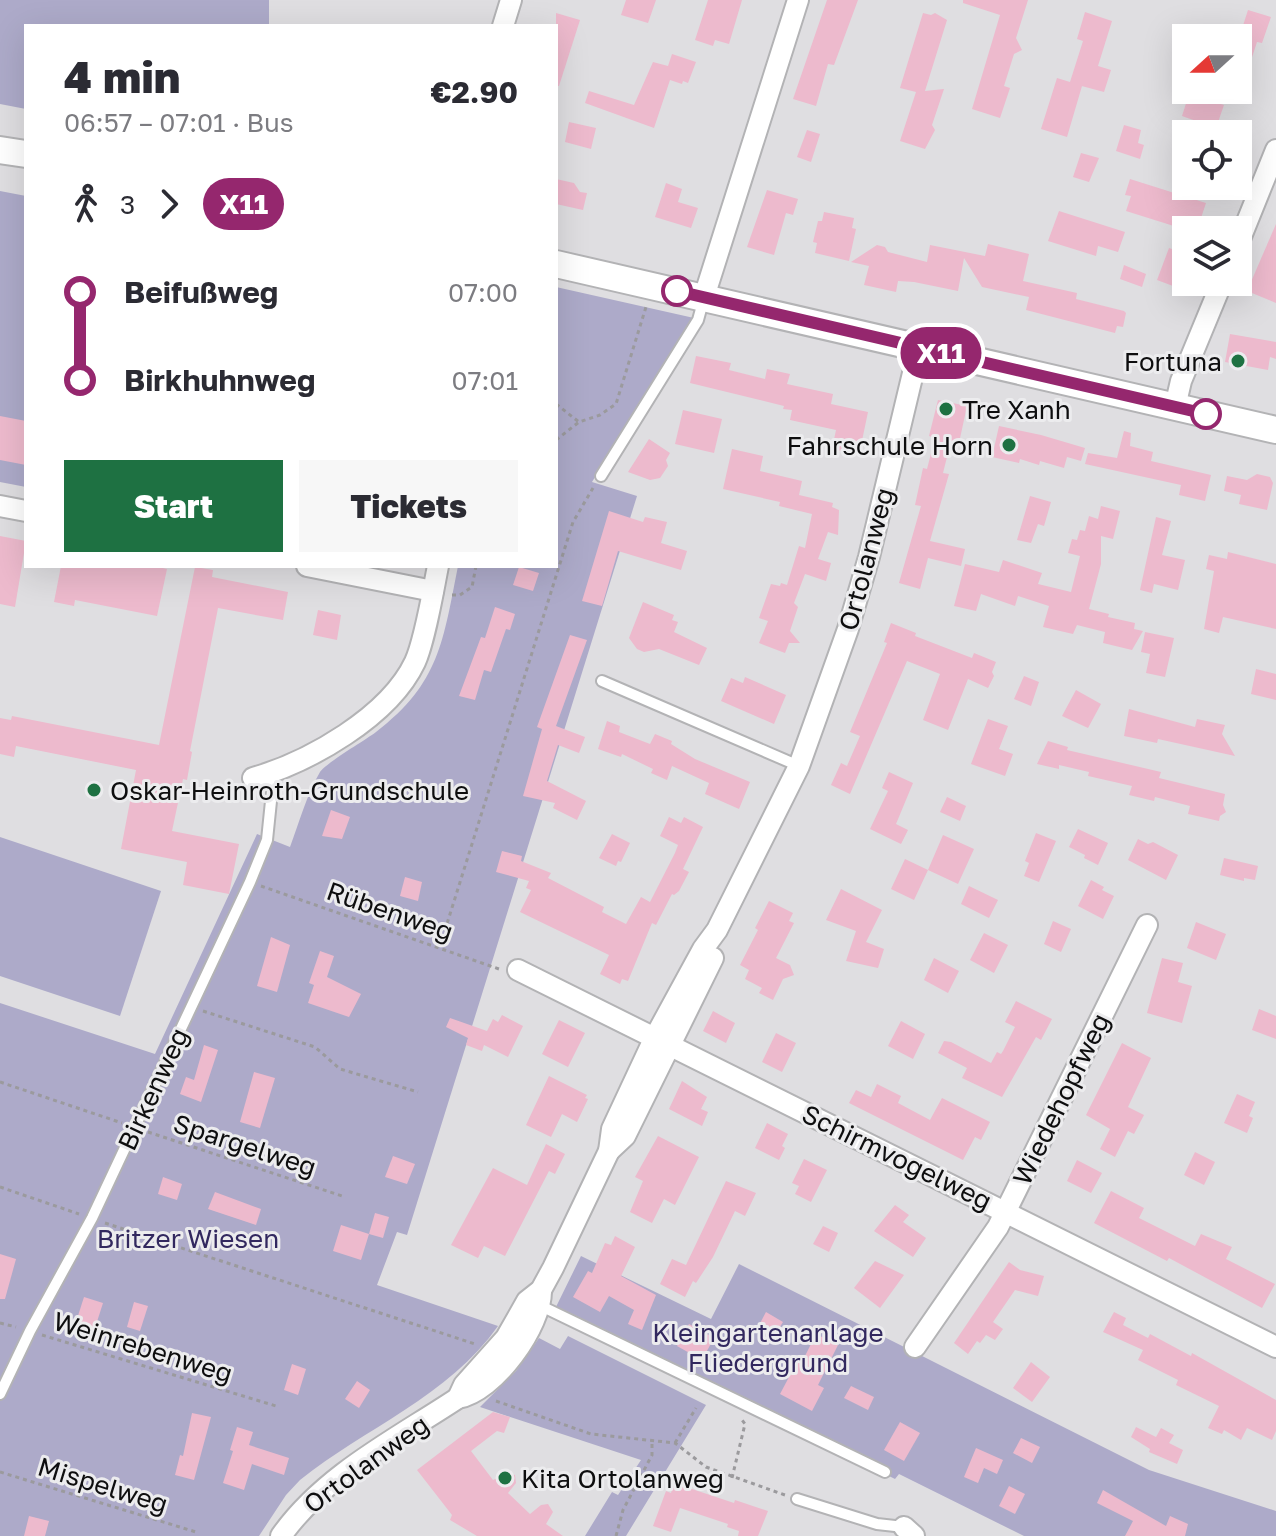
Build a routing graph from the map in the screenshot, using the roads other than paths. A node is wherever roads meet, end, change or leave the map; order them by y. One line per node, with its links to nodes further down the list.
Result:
1 (511, 0): 3 (street)
2 (798, 0): 10 (street)
3 (504, 24)
4 (0, 150): 6 (street)
5 (1276, 150): 7 (street)
6 (24, 154)
7 (1249, 216)
8 (558, 264): 10 (street)
9 (1216, 296): 12 (street)
10 (704, 297): 11 (street); 14 (lane)
11 (919, 348): 12 (street); 21 (street, Ortolanweg)
12 (1175, 407): 13 (street)
13 (1276, 430)
14 (601, 476)
15 (0, 506): 16 (street)
16 (24, 511)
17 (317, 568): 19 (street)
18 (438, 568): 19 (street)
19 (433, 591): 22 (street)
20 (602, 681): 21 (lane)
21 (799, 766): 26 (street, Ortolanweg)
22 (274, 772): 23 (street); 31 (lane, Birkenweg)
23 (253, 778)
24 (1147, 925): 27 (street, Wiedehopfweg)
25 (518, 970): 26 (street, Schirmvogelweg)
26 (663, 1041): 27 (street, Schirmvogelweg); 28 (street, Ortolanweg)
27 (1006, 1211): 29 (street, Wiedehopfweg); 30 (street, Schirmvogelweg)
28 (541, 1298): 32 (lane); 35 (street, Ortolanweg)
29 (915, 1347)
30 (1276, 1347)
31 (0, 1394)
32 (885, 1472)
33 (797, 1499): 34 (lane)
34 (909, 1532)
35 (281, 1536)

